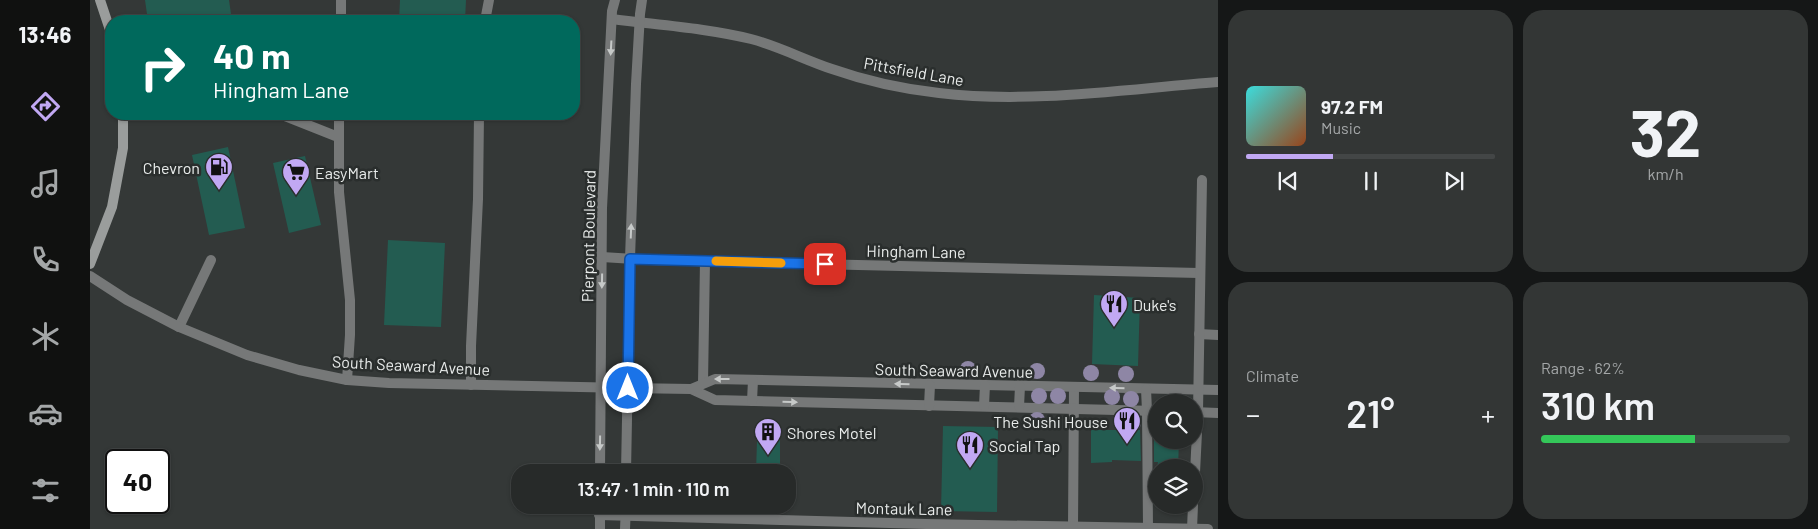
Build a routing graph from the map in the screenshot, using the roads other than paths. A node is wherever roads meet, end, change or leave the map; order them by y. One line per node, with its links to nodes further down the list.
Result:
1 (100, 0): 6 (main road)
2 (341, 0): 7 (street)
3 (488, 0): 8 (street)
4 (614, 0): 9 (street, Pierpont Boulevard)
5 (642, 0): 10 (street)
6 (105, 15)
7 (341, 15)
8 (486, 15)
9 (612, 19): 10 (street, Pittsfield Lane); 18 (street, Pierpont Boulevard, one-way to 18)
10 (639, 22): 11 (street, Pittsfield Lane); 19 (street, one-way to 10)
11 (1218, 82)
12 (123, 120): 22 (main road)
13 (295, 120): 16 (street)
14 (339, 120): 16 (street)
15 (479, 120): 31 (street)
16 (338, 137): 28 (street)
17 (1202, 180): 23 (street)
18 (602, 257): 19 (street, Hingham Lane); 36 (street, Pierpont Boulevard, one-way to 36)
19 (630, 259): 21 (street, Hingham Lane); 37 (street)
20 (211, 260): 25 (street)
21 (705, 261): 23 (street, Hingham Lane); 30 (street)
22 (90, 264)
23 (1199, 273): 26 (street)
24 (90, 276): 25 (street, South Seaward Avenue)
25 (179, 327): 28 (street, South Seaward Avenue)
26 (1199, 334): 27 (street); 40 (street)
27 (1218, 335)
28 (347, 380): 31 (street, South Seaward Avenue)
29 (752, 380): 30 (street, South Seaward Avenue, one-way to 30); 32 (street, South Seaward Avenue, one-way to 29); 44 (street)
30 (703, 383): 38 (street, South Seaward Avenue)
31 (471, 385): 36 (street, South Seaward Avenue)
32 (930, 385): 33 (street, South Seaward Avenue); 45 (street)
33 (985, 385): 34 (street, South Seaward Avenue); 46 (street)
34 (1020, 386): 35 (street, South Seaward Avenue); 47 (street)
35 (1074, 387): 39 (street, South Seaward Avenue, one-way to 35); 48 (street)
36 (600, 388): 37 (street, South Seaward Avenue); 53 (street, Pierpont Boulevard, one-way to 53)
37 (628, 388): 38 (street, South Seaward Avenue); 54 (street)
38 (692, 389): 44 (street, South Seaward Avenue)
39 (1146, 389): 40 (street, South Seaward Avenue); 43 (street)
40 (1198, 390): 41 (street, South Seaward Avenue); 42 (street)
41 (1218, 390)
42 (1198, 394)
43 (1148, 396)
44 (752, 401): 45 (street, South Seaward Avenue, one-way to 45)
45 (929, 406): 46 (street, South Seaward Avenue)
46 (984, 406): 47 (street, South Seaward Avenue)
47 (1019, 407): 48 (street, South Seaward Avenue)
48 (1073, 409): 49 (street, South Seaward Avenue); 59 (street)
49 (1148, 411)
50 (1203, 412): 51 (street)
51 (1218, 413)
52 (1151, 449): 60 (street)
53 (600, 464)
54 (626, 464)
55 (599, 514): 61 (street)
56 (616, 514): 58 (street, Montauk Lane)
57 (1193, 514): 63 (street)
58 (625, 516): 59 (street, Montauk Lane); 62 (street)
59 (1073, 526): 60 (street, Montauk Lane)
60 (1148, 528): 63 (street, Montauk Lane)
61 (600, 529)
62 (625, 529)
63 (1192, 529): 64 (street, Montauk Lane)
64 (1208, 529)

